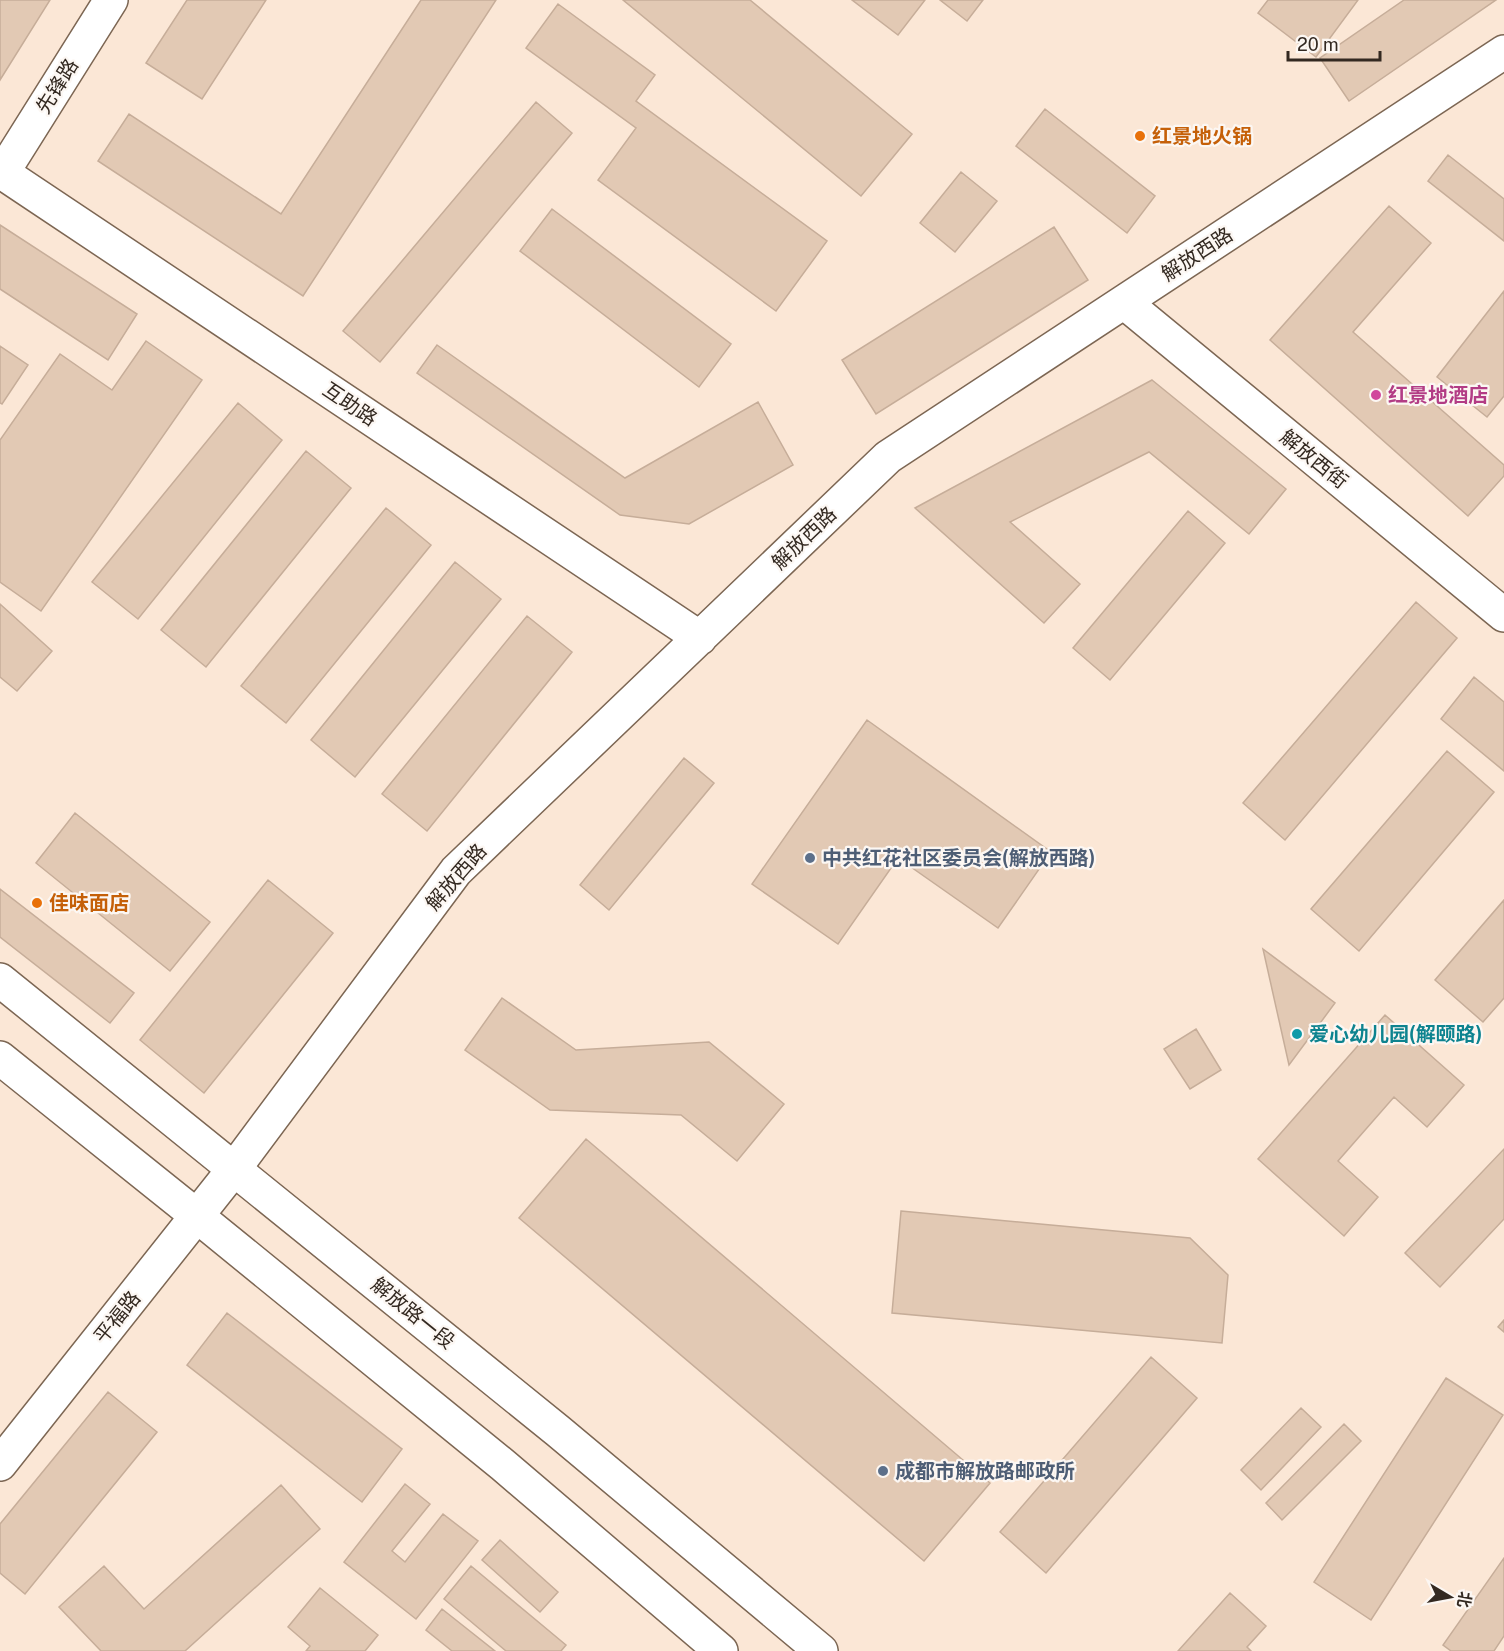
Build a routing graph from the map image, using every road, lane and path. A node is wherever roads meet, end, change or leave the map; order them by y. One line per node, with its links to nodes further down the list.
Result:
1 (111, 0): 3 (street, 先锋路)
2 (1504, 52): 4 (street, 解放西路)
3 (1, 171): 6 (street, 互助路)
4 (1124, 302): 5 (street, 解放西街); 6 (street, 解放西路)
5 (1504, 615)
6 (700, 638): 9 (street, 解放西路)
7 (0, 980): 9 (street, 解放路一段)
8 (0, 1058): 10 (street)
9 (234, 1169): 10 (street, 平福路); 13 (street, 解放路一段)
10 (198, 1216): 11 (street, 平福路); 12 (street)
11 (0, 1464)
12 (721, 1651)
13 (821, 1651)

